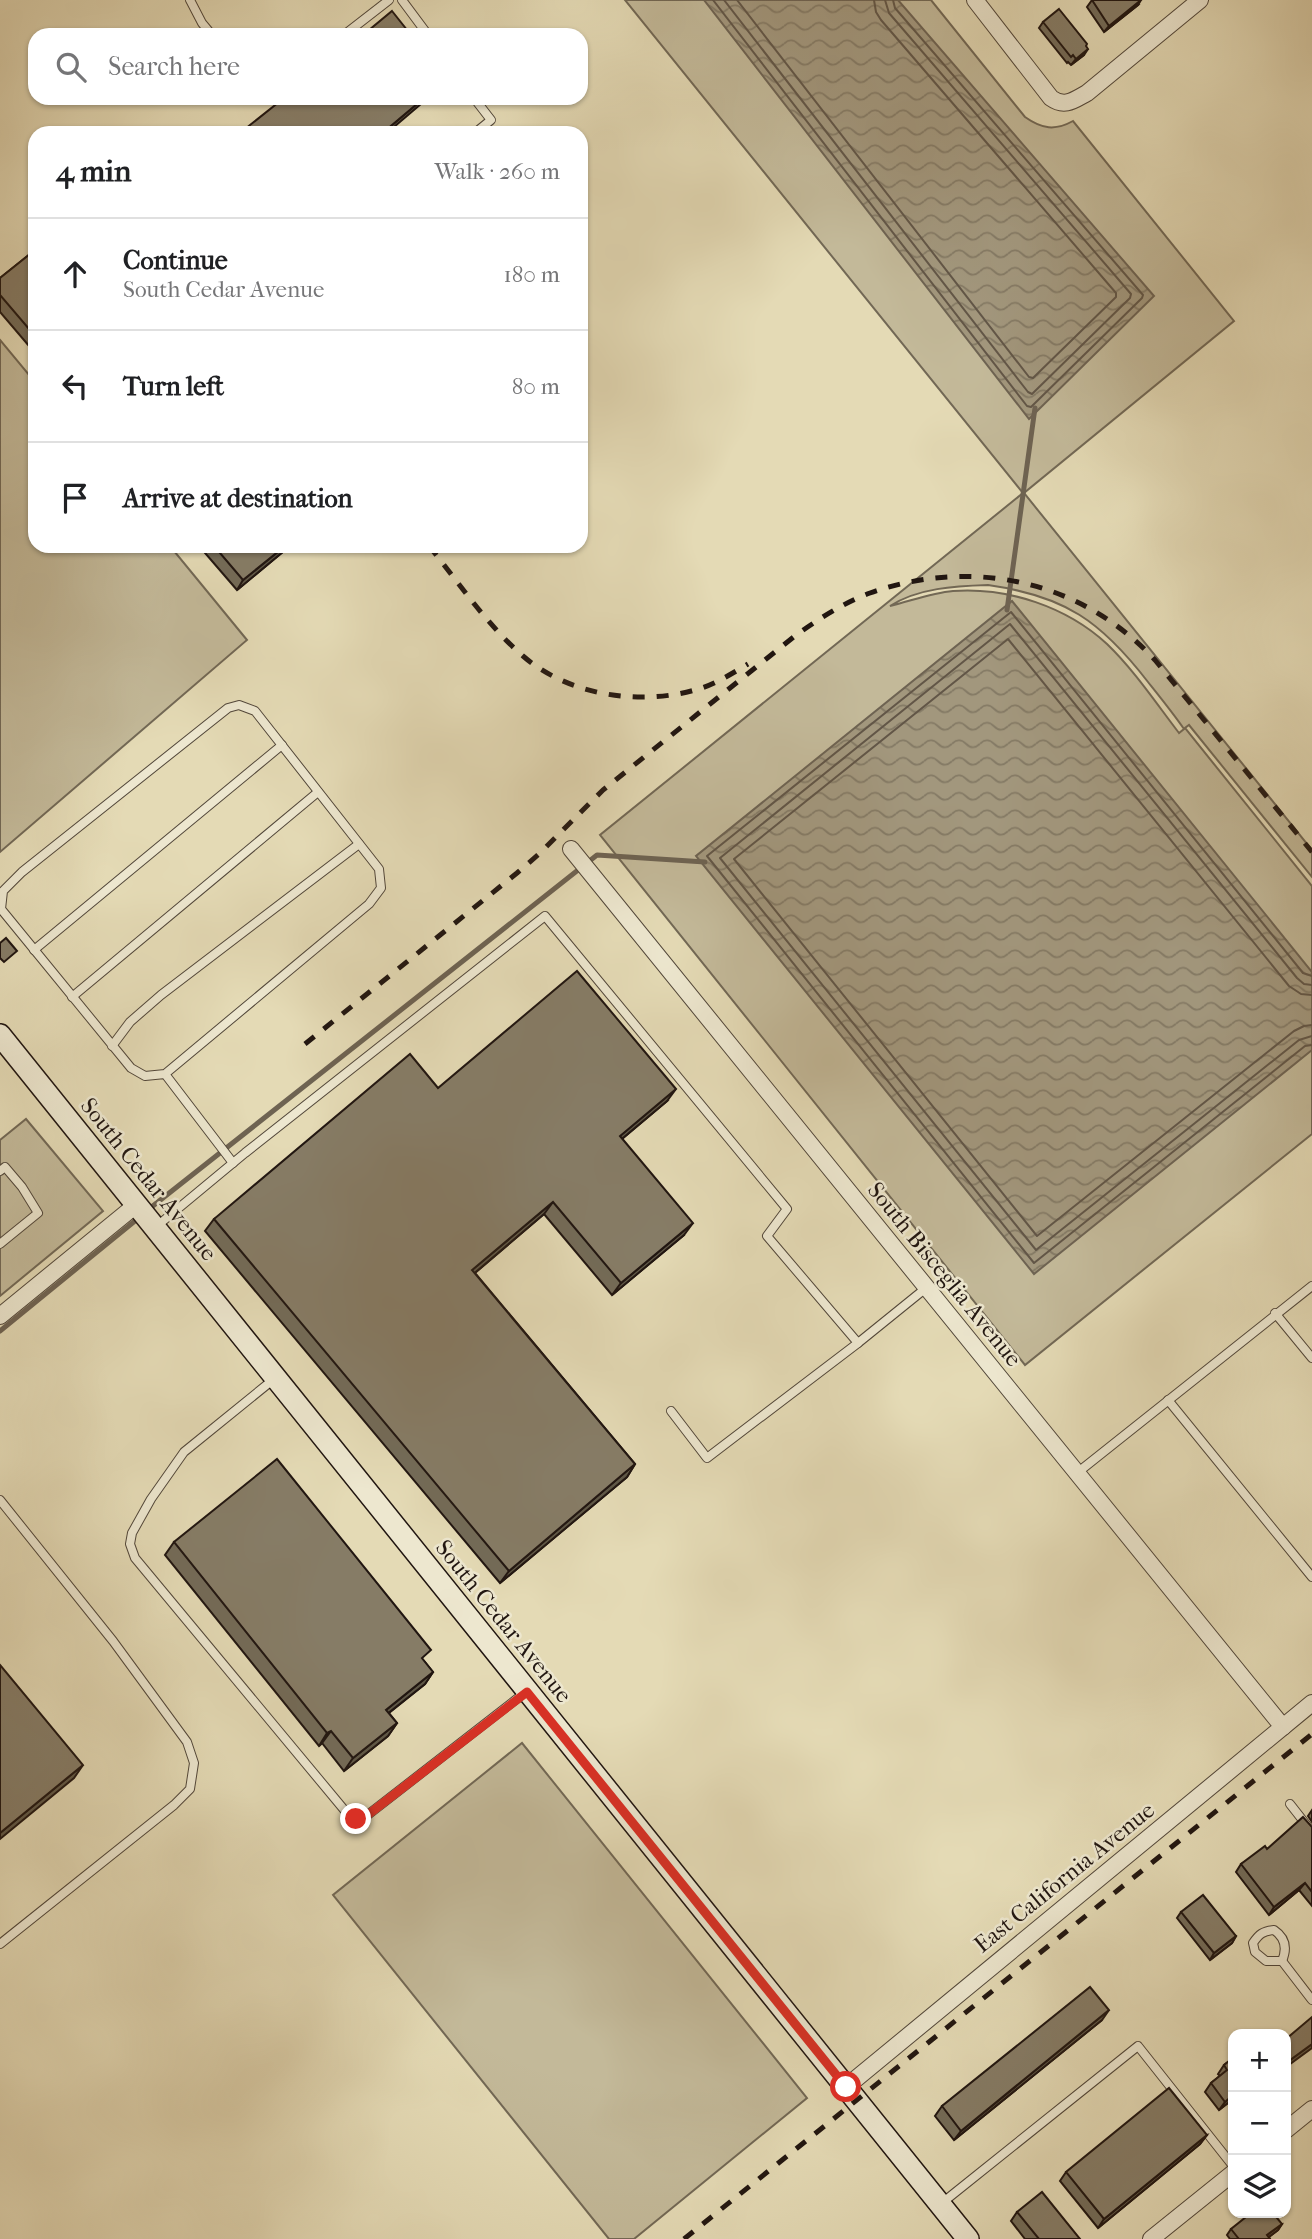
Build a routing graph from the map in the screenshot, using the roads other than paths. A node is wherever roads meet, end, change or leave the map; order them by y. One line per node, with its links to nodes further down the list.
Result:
1 (190, 0): 6 (lane)
2 (389, 0): 7 (lane)
3 (402, 0): 8 (lane)
4 (975, 0): 5 (street)
5 (1200, 0)
6 (206, 28)
7 (353, 28)
8 (423, 28)
9 (479, 105): 10 (lane)
10 (484, 126)
11 (282, 746): 12 (lane); 15 (lane); 15 (lane)
12 (318, 792): 13 (lane); 16 (lane)
13 (359, 844): 18 (lane); 19 (lane)
14 (571, 849): 26 (street, South Bisceglia Avenue)
15 (34, 950): 16 (lane)
16 (72, 997): 18 (lane)
17 (3, 1044): 22 (main road, South Cedar Avenue)
18 (112, 1046): 19 (lane)
19 (165, 1074): 20 (lane)
20 (233, 1163): 23 (lane); 29 (lane)
21 (2, 1166): 24 (lane)
22 (136, 1205): 23 (main road, South Cedar Avenue); 28 (street)
23 (155, 1228): 31 (main road, South Cedar Avenue)
24 (0, 1244)
25 (1312, 1286): 27 (lane)
26 (926, 1287): 29 (lane); 34 (street, South Bisceglia Avenue)
27 (1275, 1313): 30 (lane); 32 (lane)
28 (0, 1316)
29 (858, 1343): 33 (lane)
30 (1312, 1358)
31 (275, 1378): 37 (main road, South Cedar Avenue); 37 (lane)
32 (1168, 1400): 34 (lane); 36 (lane)
33 (671, 1411)
34 (1077, 1473): 39 (street, South Bisceglia Avenue)
35 (0, 1500): 42 (lane)
36 (1312, 1577)
37 (527, 1692): 45 (main road, South Cedar Avenue)
38 (1312, 1703): 39 (street, East California Avenue)
39 (1283, 1727): 45 (street, East California Avenue)
40 (1290, 1804): 41 (lane)
41 (1312, 1832)
42 (0, 1944)
43 (1282, 1962): 43 (lane); 44 (lane)
44 (1312, 2000)
45 (846, 2087): 50 (main road, South Cedar Avenue)
46 (1312, 2109): 47 (street)
47 (1291, 2126)
48 (1228, 2160): 50 (lane)
49 (1228, 2177): 52 (street)
50 (940, 2205): 51 (main road, South Cedar Avenue)
51 (968, 2239)
52 (1151, 2239)

